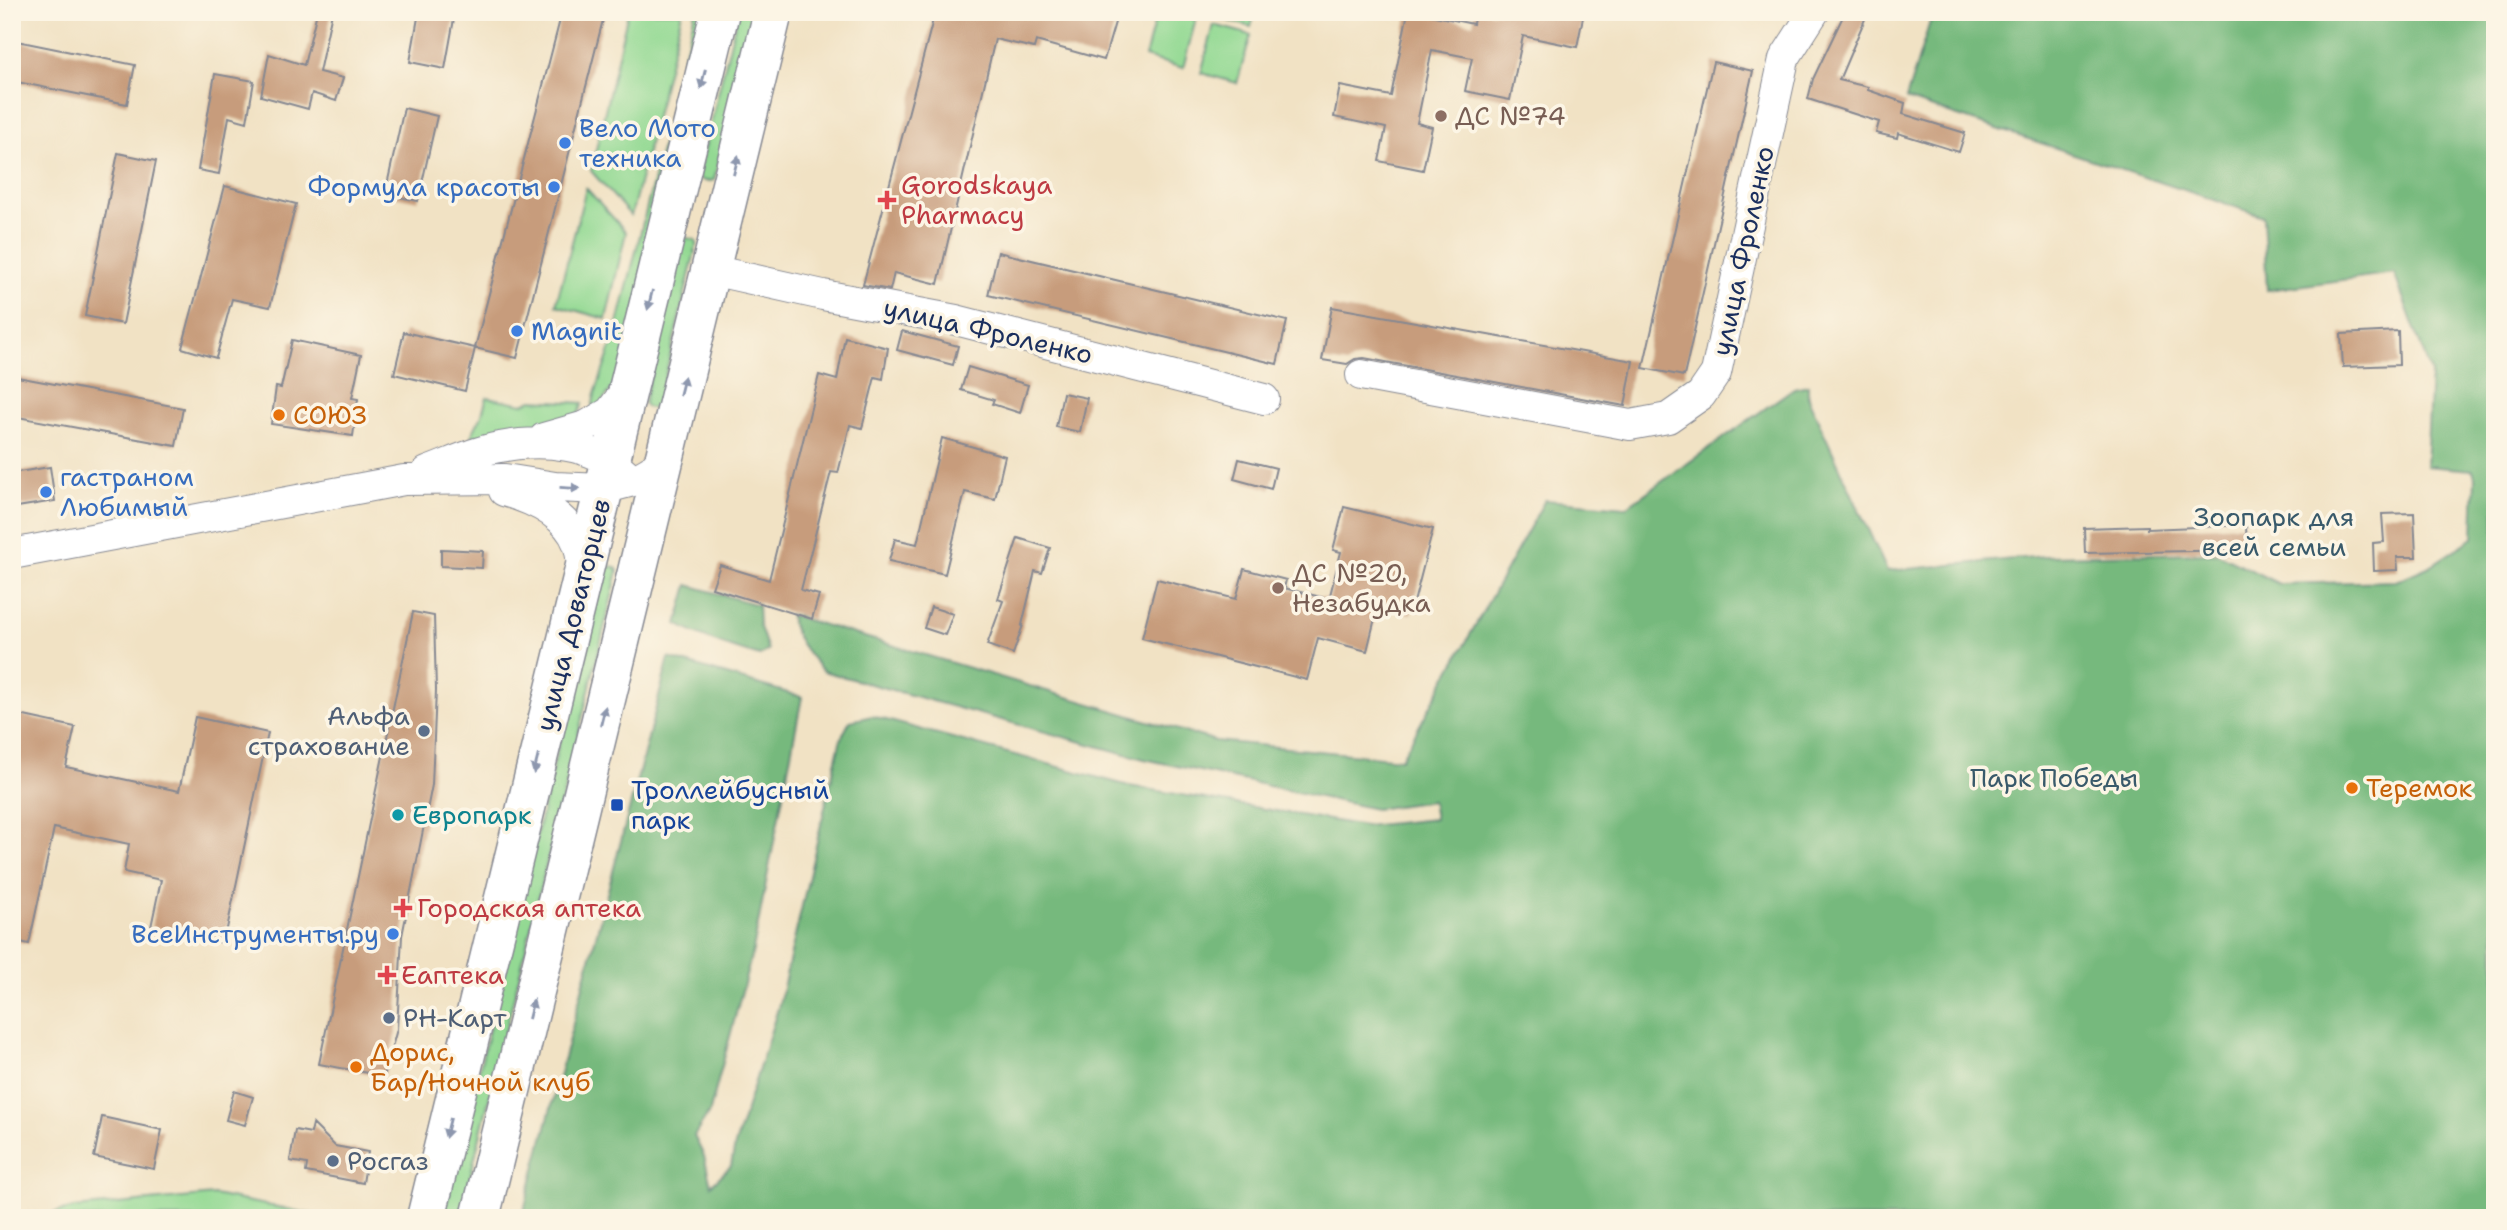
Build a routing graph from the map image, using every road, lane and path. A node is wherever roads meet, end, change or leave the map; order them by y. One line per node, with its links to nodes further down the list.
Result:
1 (720, 12): 4 (main road, улица Доваторцев, one-way to 4)
2 (773, 12): 5 (main road, улица Доваторцев, one-way to 2)
3 (1814, 12): 7 (street, улица Фроленко)
4 (674, 201): 5 (main road); 8 (main road, улица Доваторцев, one-way to 8)
5 (725, 210): 6 (main road, улица Доваторцев)
6 (711, 270): 9 (street, улица Фроленко); 11 (main road, улица Доваторцев, one-way to 6)
7 (1361, 374)
8 (628, 388): 10 (street); 12 (main road, улица Доваторцев)
9 (1264, 399)
10 (500, 447): 12 (street); 14 (street)
11 (666, 453): 12 (street); 15 (main road, улица Доваторцев)
12 (616, 476): 13 (street, one-way to 12); 15 (street); 17 (main road, улица Доваторцев)
13 (463, 479): 14 (street); 17 (street)
14 (404, 480): 16 (street)
15 (647, 530): 19 (main road, улица Доваторцев, one-way to 15)
16 (12, 554)
17 (583, 571): 18 (main road, улица Доваторцев, one-way to 18)
18 (426, 1218)
19 (480, 1218)

